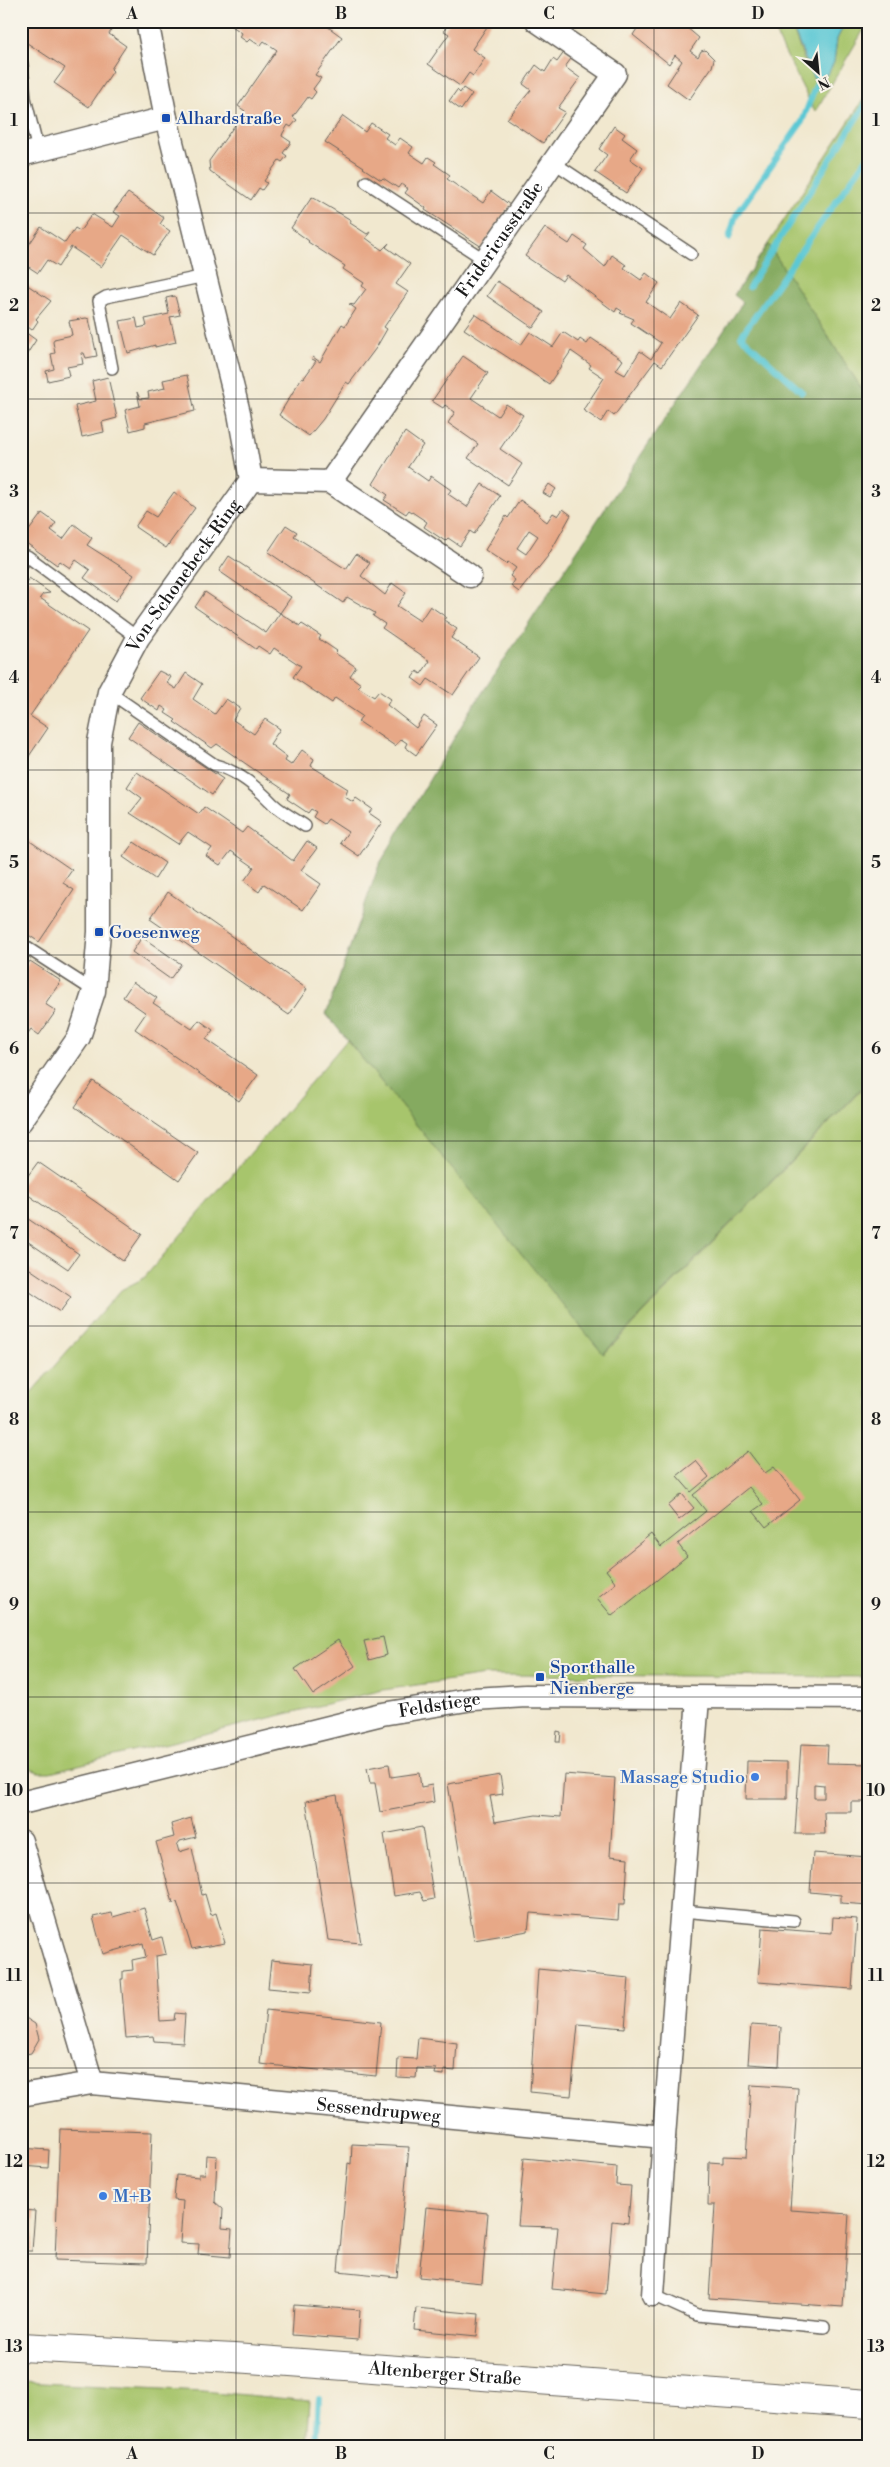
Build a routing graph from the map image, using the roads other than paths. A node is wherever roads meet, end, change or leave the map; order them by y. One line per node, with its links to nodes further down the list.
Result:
1 (146, 21): 4 (street, Von-Schonebeck-Ring)
2 (537, 21): 6 (street, Fridericusstraße)
3 (22, 64): 5 (lane)
4 (166, 118): 5 (street); 10 (street, Von-Schonebeck-Ring)
5 (30, 153)
6 (553, 162): 8 (lane); 9 (street, Fridericusstraße)
7 (366, 182): 9 (lane)
8 (691, 254)
9 (484, 260): 13 (street, Fridericusstraße)
10 (205, 276): 11 (lane); 12 (street, Von-Schonebeck-Ring)
11 (112, 368)
12 (251, 480): 13 (street); 16 (street, Von-Schonebeck-Ring)
13 (330, 482): 15 (street)
14 (21, 566): 16 (lane)
15 (470, 576)
16 (138, 638): 17 (street, Von-Schonebeck-Ring)
17 (109, 692): 18 (lane); 20 (street, Von-Schonebeck-Ring)
18 (305, 826)
19 (21, 944): 20 (lane)
20 (94, 991): 21 (street, Von-Schonebeck-Ring)
21 (21, 1120)
22 (698, 1698): 23 (street, Feldstiege); 24 (street, Feldstiege); 26 (street)
23 (869, 1698)
24 (21, 1803)
25 (21, 1841): 28 (street)
26 (682, 1911): 27 (lane); 30 (street)
27 (794, 1921)
28 (92, 2083): 29 (street, Sessendrupweg); 30 (street, Sessendrupweg)
29 (21, 2095)
30 (664, 2137): 31 (street)
31 (653, 2295): 32 (lane)
32 (824, 2327)
33 (21, 2347): 34 (main road, Altenberger Straße)
34 (869, 2404)

